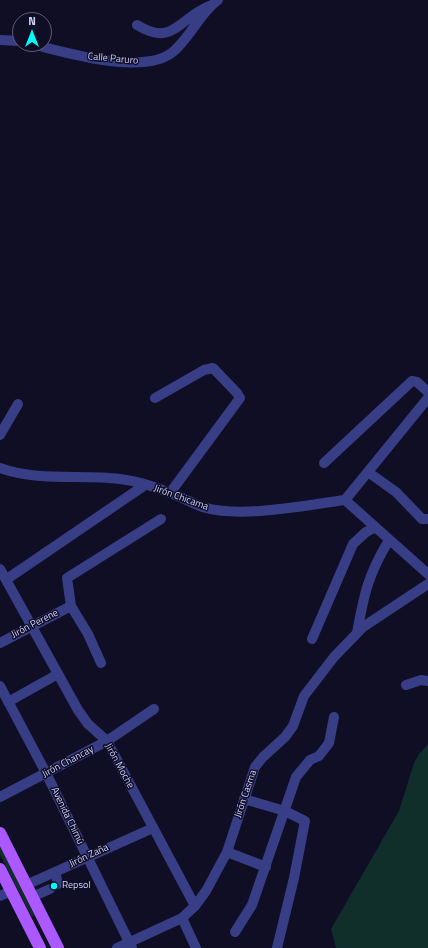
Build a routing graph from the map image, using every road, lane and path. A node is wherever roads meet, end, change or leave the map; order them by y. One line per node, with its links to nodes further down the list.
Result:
1 (218, 0): 2 (street, Calle Paruro)
2 (209, 6): 3 (street); 6 (street, Calle Paruro)
3 (137, 25)
4 (0, 40): 5 (street)
5 (12, 41)
6 (52, 48)
7 (428, 392): 12 (street)
8 (154, 398): 16 (street)
9 (428, 398): 14 (street)
10 (18, 404): 11 (street)
11 (0, 435)
12 (324, 463)
13 (0, 468): 15 (street)
14 (368, 472): 17 (street); 18 (street)
15 (145, 485): 16 (street, Jirón Chicama); 24 (street, Jirón Chicama)
16 (170, 493): 17 (street, Jirón Chicama)
17 (344, 500): 20 (street)
18 (428, 519)
19 (161, 520): 26 (street)
20 (374, 528): 21 (street); 29 (street)
21 (388, 540): 23 (street); 28 (street)
22 (0, 569): 24 (street, Jirón Moche)
23 (428, 574)
24 (7, 579): 27 (street, Jirón Moche)
25 (428, 584): 28 (street, Jirón Casma)
26 (71, 606): 27 (street, Jirón Perene); 31 (street)
27 (30, 626): 30 (street, Jirón Perene); 32 (street, Jirón Moche)
28 (356, 633): 42 (street, Jirón Casma)
29 (312, 638)
30 (0, 642)
31 (101, 664)
32 (58, 674): 36 (street); 39 (street, Jirón Moche)
33 (428, 682): 34 (street)
34 (406, 685)
35 (0, 686): 36 (street, Avenida Chimú)
36 (8, 702): 40 (street, Avenida Chimú)
37 (154, 709): 39 (street, Jirón Chancay)
38 (334, 717): 43 (street)
39 (107, 741): 40 (street, Jirón Chancay); 44 (street, Jirón Moche)
40 (46, 773): 41 (street, Jirón Chancay); 47 (street, Avenida Chimú)
41 (0, 797)
42 (244, 799): 43 (street); 46 (street, Jirón Casma)
43 (285, 811): 48 (street); 64 (street)
44 (153, 828): 47 (street, Jirón Zaña); 54 (street, Jirón Moche)
45 (0, 833): 51 (main road)
46 (227, 852): 48 (street); 54 (street, Jirón Casma)
47 (87, 858): 50 (street, Jirón Zaña); 59 (street, Avenida Chimú)
48 (266, 867): 57 (street)
49 (0, 869): 52 (main road)
50 (55, 872): 51 (street, Jirón Zaña); 53 (street)
51 (26, 885): 53 (main road)
52 (5, 893): 58 (main road)
53 (32, 898): 56 (main road)
54 (196, 906): 55 (street, Jirón Casma)
55 (182, 918): 59 (street, Jirón Casma); 63 (street)
56 (47, 926): 58 (main road); 61 (main road)
57 (236, 932)
58 (33, 934): 60 (main road)
59 (130, 945): 62 (street, Jirón Casma)
60 (40, 948)
61 (58, 948)
62 (117, 948)
63 (196, 948)
64 (277, 948)

